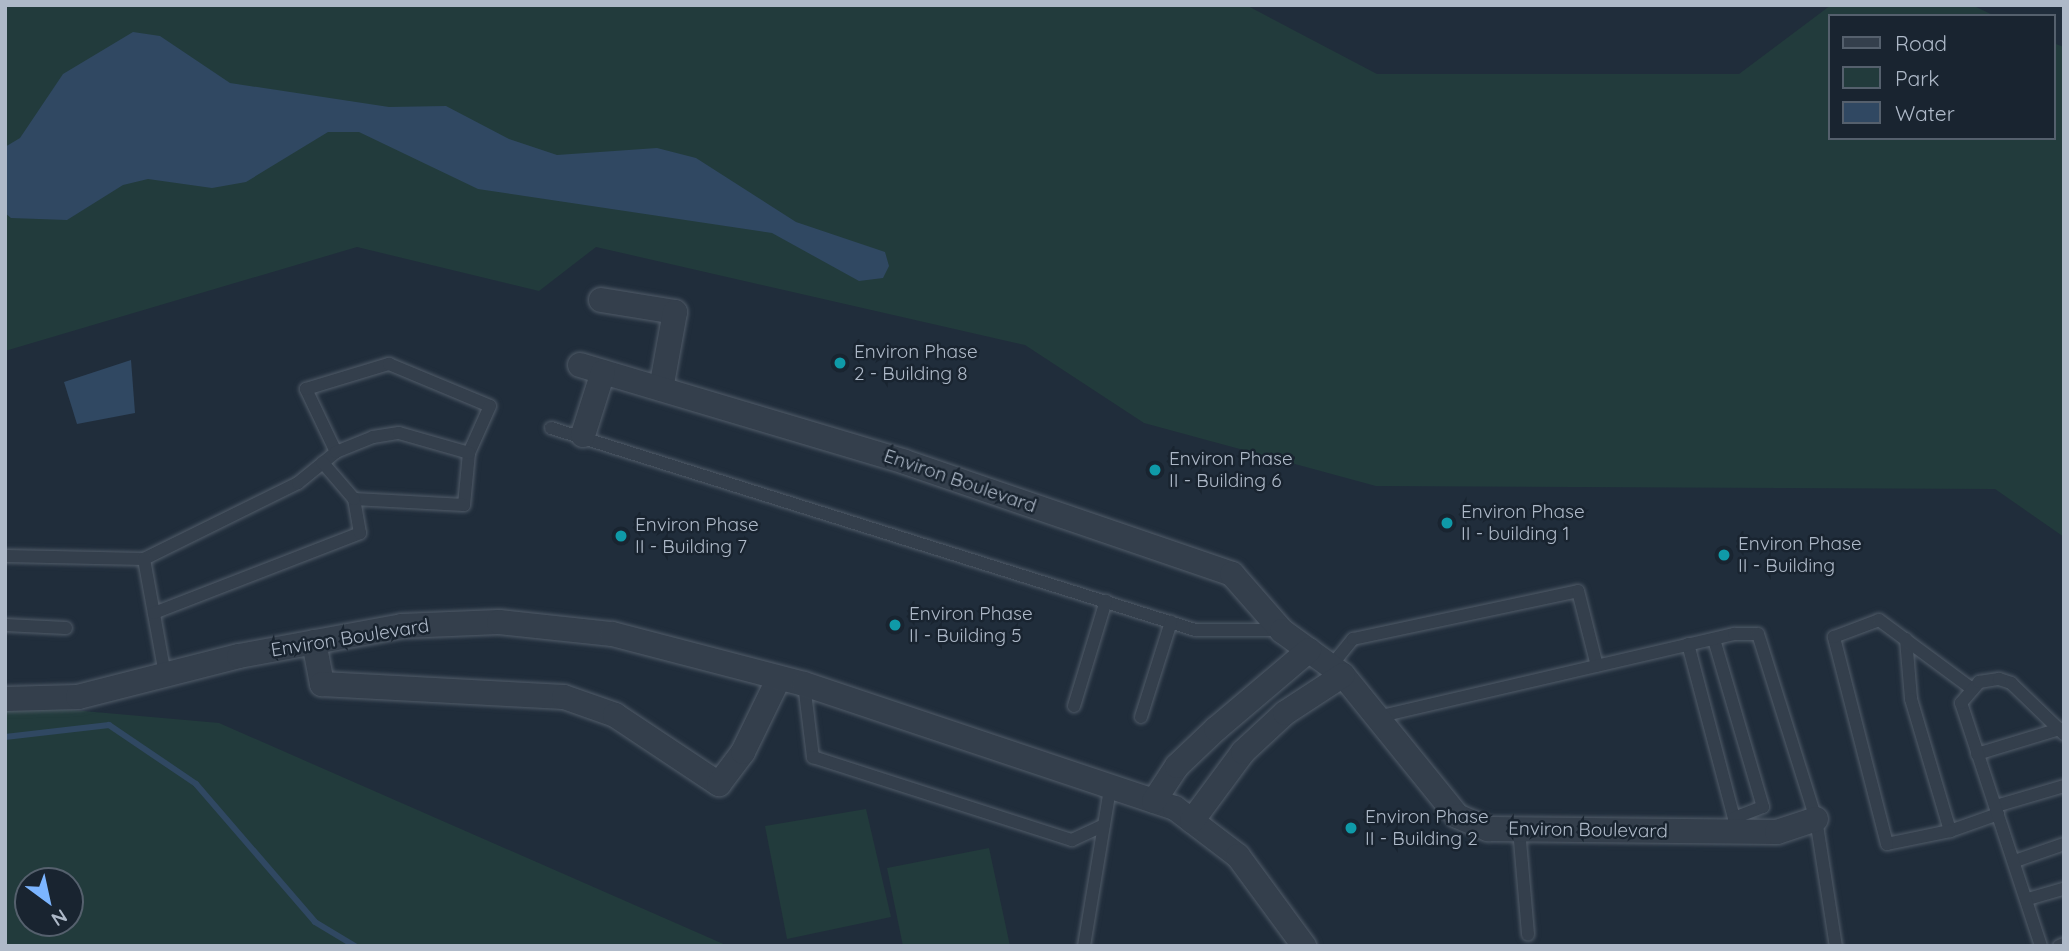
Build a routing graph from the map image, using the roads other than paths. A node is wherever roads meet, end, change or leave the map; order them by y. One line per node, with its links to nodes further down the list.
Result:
1 (601, 300): 2 (street)
2 (661, 389): 4 (street, Environ Boulevard); 16 (street, Environ Boulevard)
3 (551, 428): 4 (lane)
4 (583, 435): 11 (lane)
5 (336, 452): 6 (lane); 6 (lane); 7 (lane)
6 (469, 453): 8 (lane)
7 (323, 463): 8 (lane); 10 (lane)
8 (354, 499): 12 (lane)
9 (5, 556): 10 (lane)
10 (144, 559): 12 (lane)
11 (1106, 601): 13 (lane); 29 (lane)
12 (154, 613): 24 (lane)
13 (1171, 622): 16 (lane); 31 (lane)
14 (5, 625): 15 (lane)
15 (66, 628)
16 (1282, 631): 21 (street, Environ Boulevard)
17 (1714, 639): 20 (lane); 20 (lane); 38 (lane)
18 (1906, 639): 27 (lane); 42 (lane); 42 (lane)
19 (314, 642): 24 (street, Environ Boulevard); 25 (street, Environ Boulevard); 25 (street)
20 (1688, 645): 22 (lane)
21 (1309, 650): 23 (street, Environ Boulevard); 36 (street)
22 (1597, 666): 23 (lane); 30 (lane)
23 (1337, 671): 30 (street, Environ Boulevard); 39 (street)
24 (165, 674): 28 (street, Environ Boulevard)
25 (779, 678): 26 (street, Environ Boulevard)
26 (804, 684): 34 (street, Environ Boulevard); 40 (lane)
27 (1971, 688): 32 (lane); 33 (lane)
28 (5, 699)
29 (1074, 706)
30 (1377, 717): 41 (street, Environ Boulevard)
31 (1141, 718)
32 (2062, 731): 33 (lane)
33 (1977, 754): 37 (lane)
34 (1111, 783): 36 (street, Environ Boulevard); 40 (lane)
35 (2064, 786): 37 (lane)
36 (1154, 800): 39 (street, Environ Boulevard)
37 (1997, 810): 42 (lane); 44 (lane)
38 (1816, 819): 41 (street, Environ Boulevard); 50 (lane)
39 (1192, 821): 48 (street, Environ Boulevard)
40 (1104, 825): 49 (lane)
41 (1519, 829): 47 (lane)
42 (1950, 831)
43 (2064, 844): 44 (lane)
44 (2015, 861): 46 (lane)
45 (2064, 889): 46 (lane)
46 (2028, 899): 51 (lane)
47 (1528, 935)
48 (1297, 943)
49 (1084, 946)
50 (1836, 946)
51 (2041, 946)

